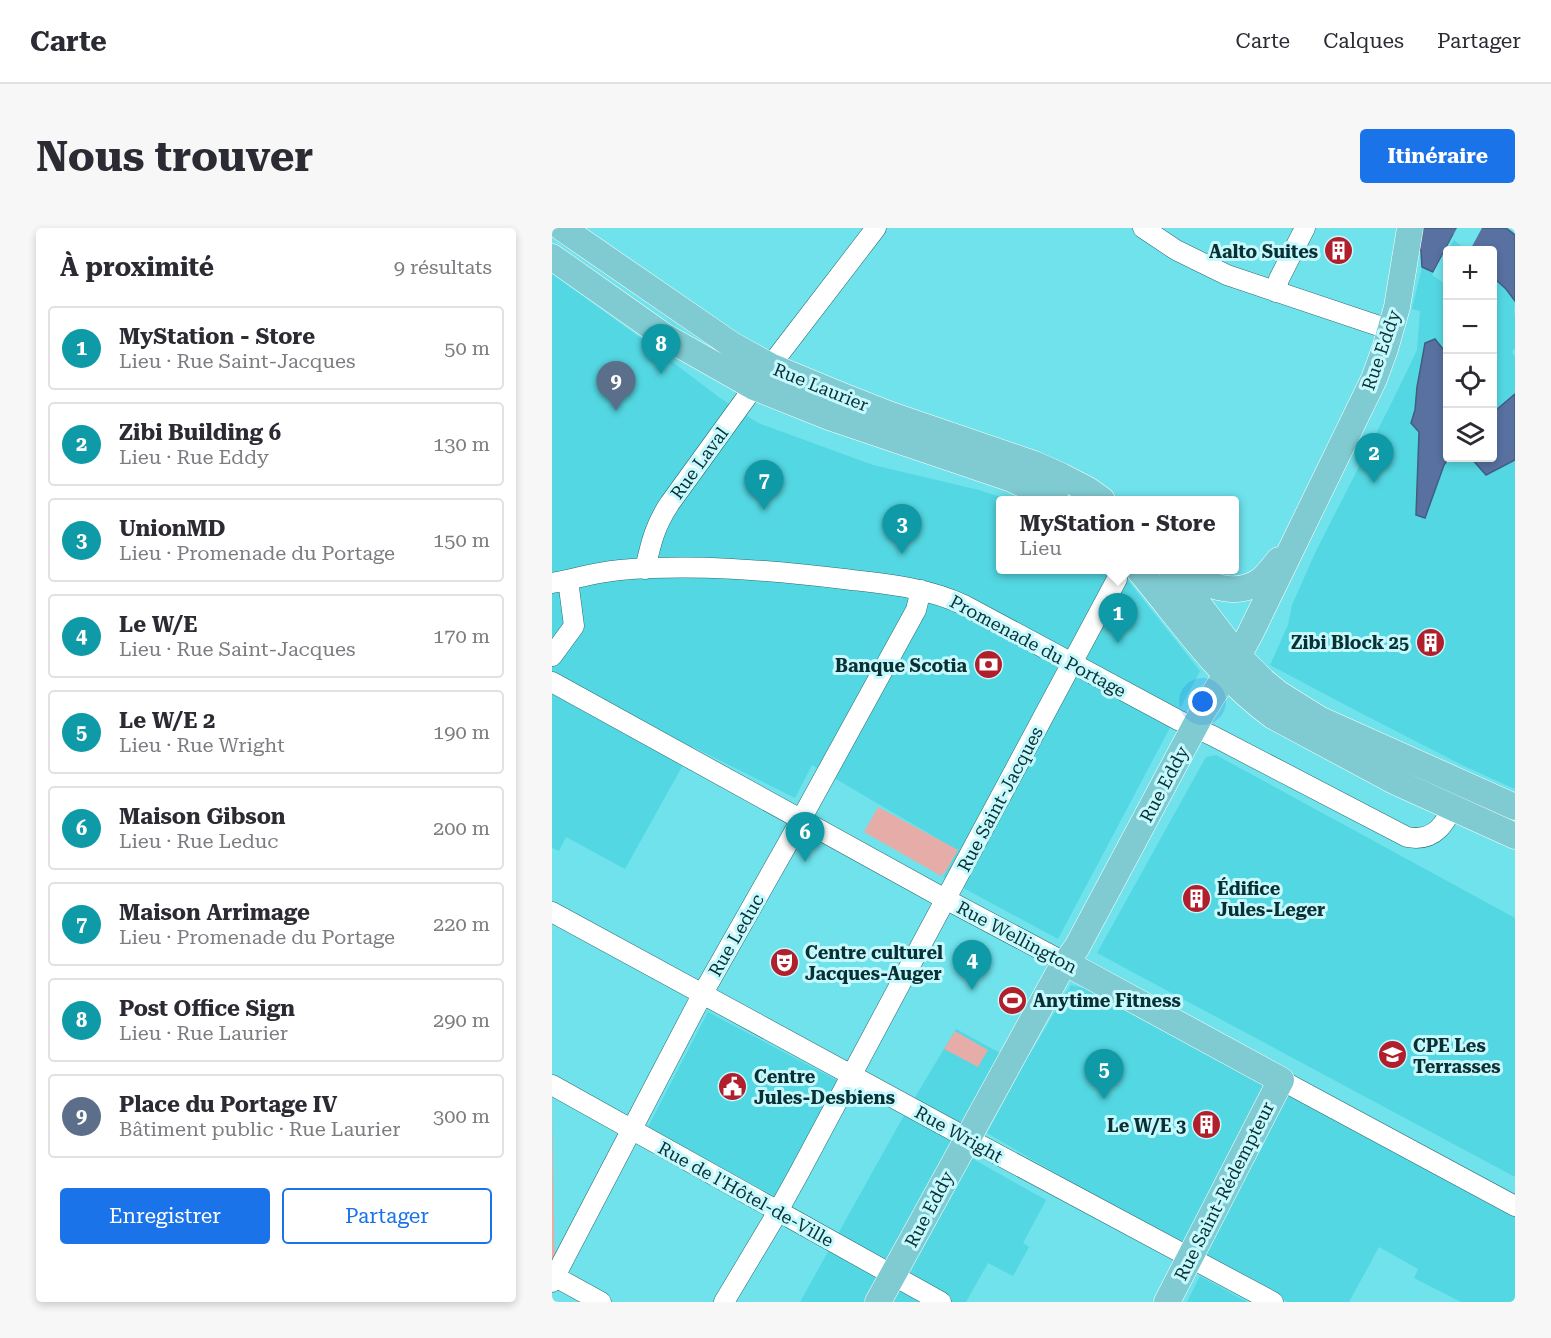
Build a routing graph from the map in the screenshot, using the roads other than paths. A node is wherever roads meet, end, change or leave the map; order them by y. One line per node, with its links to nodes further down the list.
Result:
1 (562, 228): 10 (main road, Rue Laurier)
2 (876, 228): 11 (street, Rue Laval)
3 (1143, 228): 7 (street)
4 (1305, 228): 7 (street)
5 (1408, 238): 9 (main road, Rue Eddy)
6 (552, 257): 12 (main road, Rue Laurier)
7 (1276, 292): 9 (street)
8 (691, 296): 10 (main road)
9 (1391, 330): 15 (main road, Rue Eddy)
10 (732, 345): 11 (main road, Rue Laurier)
11 (770, 366): 12 (street, Rue Laval); 14 (main road, Rue Laurier)
12 (754, 387): 13 (main road, Rue Laurier); 16 (street, Rue Laval)
13 (1046, 496)
14 (1096, 496)
15 (1295, 541): 19 (main road); 24 (main road, Rue Eddy)
16 (645, 568): 20 (street, Promenade du Portage); 21 (street, Promenade du Portage)
17 (1128, 574): 23 (street, Rue Saint-Jacques); 24 (main road)
18 (1175, 574): 24 (main road)
19 (1190, 574)
20 (560, 582): 22 (street)
21 (921, 590): 23 (street, Promenade du Portage); 29 (street, Rue Leduc)
22 (552, 656)
23 (1072, 664): 26 (street, Promenade du Portage); 31 (street, Rue Saint-Jacques)
24 (1232, 665): 26 (main road, Rue Eddy); 27 (main road)
25 (552, 682): 29 (street, Rue Wellington)
26 (1195, 727): 27 (street, Promenade du Portage); 33 (main road, Rue Eddy)
27 (1458, 796): 28 (main road); 30 (main road)
28 (1515, 807)
29 (801, 819): 31 (street, Rue Wellington); 34 (street, Rue Leduc)
30 (1515, 836)
31 (946, 899): 33 (street, Rue Wellington); 35 (street, Rue Saint-Jacques)
32 (552, 912): 34 (street, Rue Wright)
33 (1066, 963): 36 (main road, Rue Wellington); 39 (main road, Rue Eddy)
34 (703, 993): 35 (street, Rue Wright); 38 (street, Rue Leduc)
35 (852, 1075): 39 (street, Rue Wright); 41 (street, Rue Saint-Jacques)
36 (1281, 1080): 40 (street, Rue Wellington); 42 (main road, Rue Saint-Rédempteur)
37 (552, 1085): 38 (street, Rue de l'Hôtel-de-Ville)
38 (632, 1130): 41 (street, Rue de l'Hôtel-de-Ville); 44 (street, Rue Leduc)
39 (967, 1138): 42 (street, Rue Wright); 43 (main road, Rue Eddy)
40 (1515, 1206)
41 (777, 1211): 43 (street, Rue de l'Hôtel-de-Ville); 46 (street, Rue Saint-Jacques)
42 (1189, 1258): 49 (main road, Rue Saint-Rédempteur); 50 (street, Rue Wright)
43 (892, 1275): 47 (main road, Rue Eddy); 48 (street, Rue de l'Hôtel-de-Ville)
44 (553, 1278): 45 (street)
45 (601, 1302)
46 (724, 1302)
47 (878, 1302)
48 (941, 1302)
49 (1167, 1302)
50 (1273, 1302)

